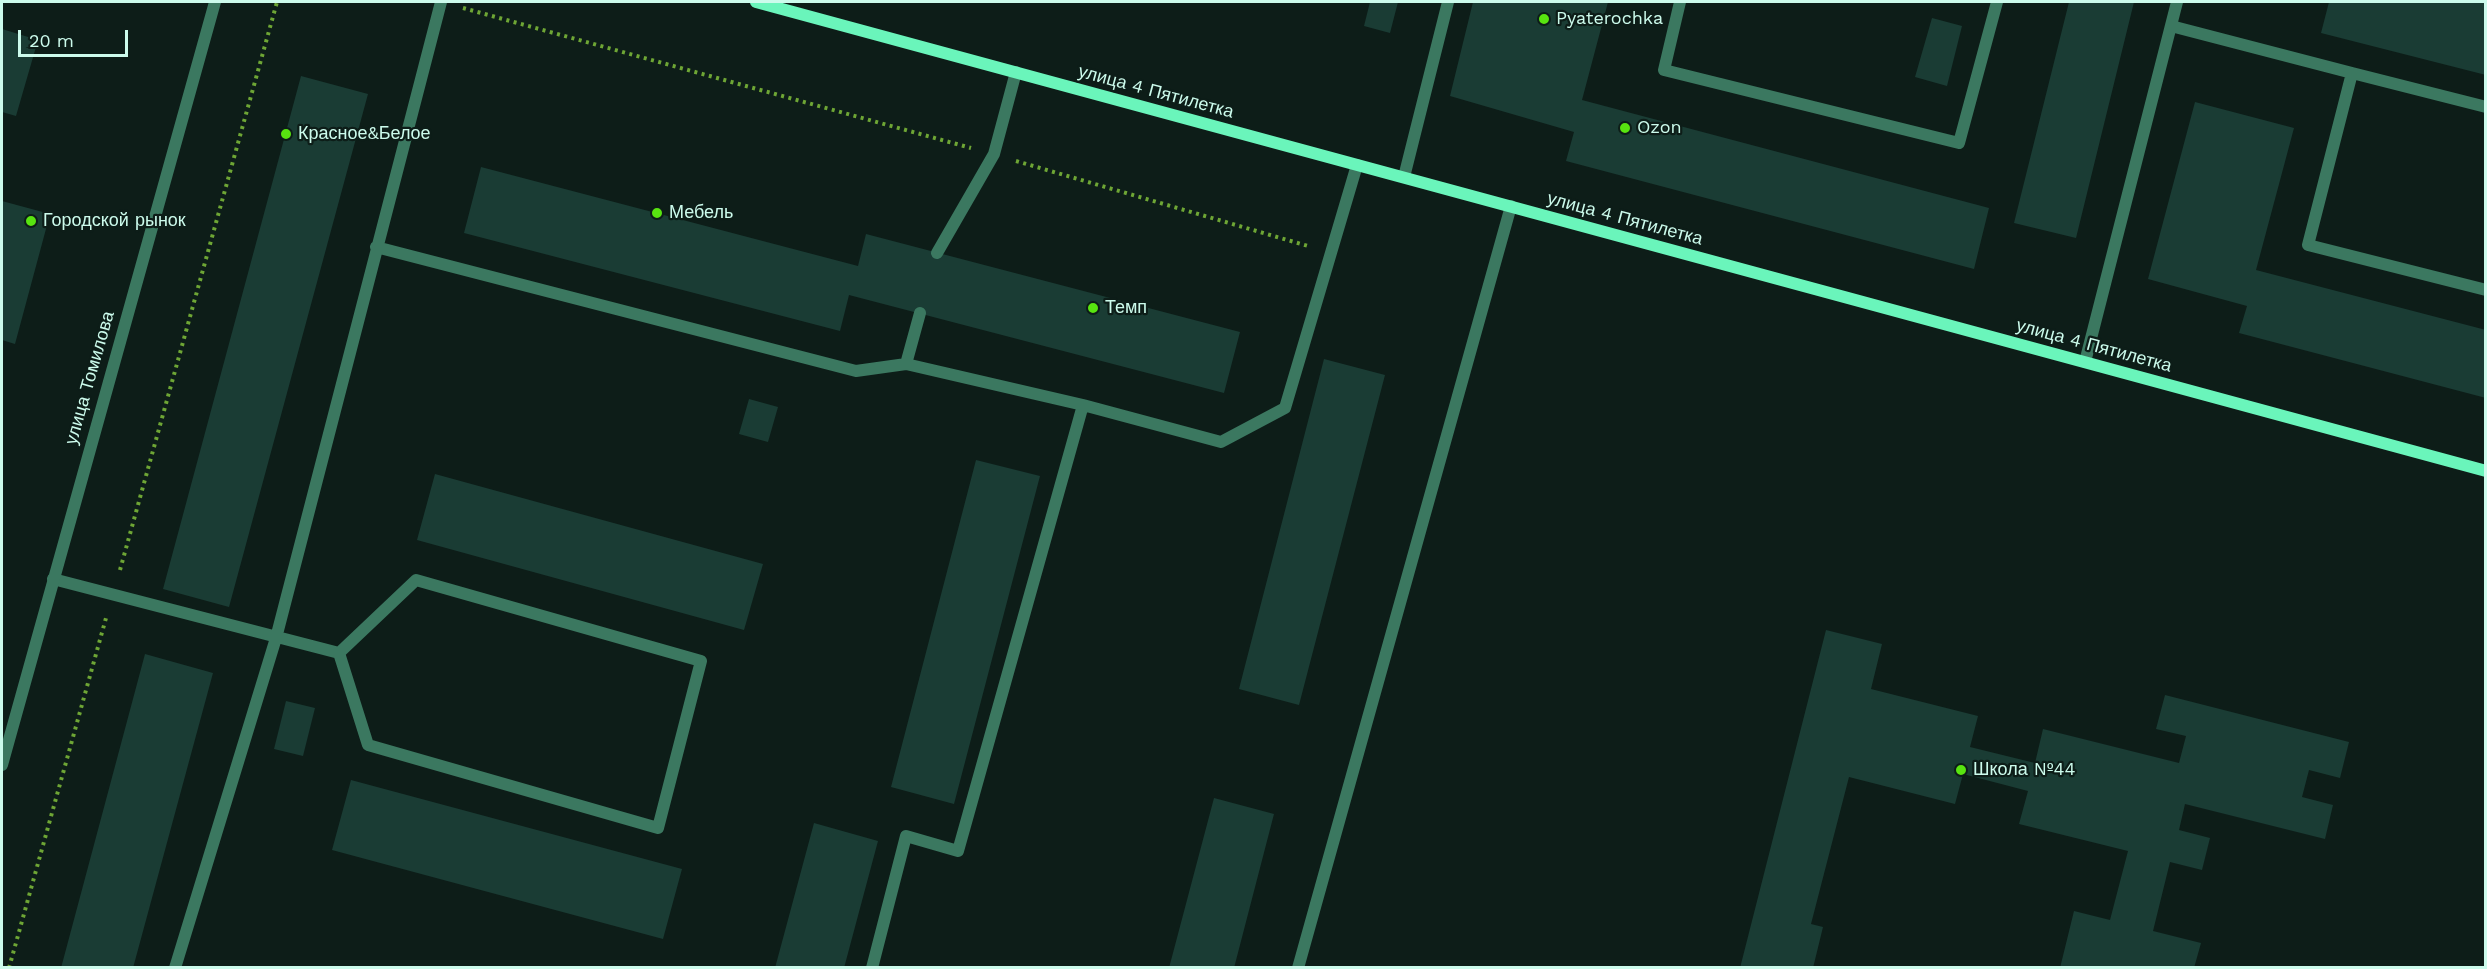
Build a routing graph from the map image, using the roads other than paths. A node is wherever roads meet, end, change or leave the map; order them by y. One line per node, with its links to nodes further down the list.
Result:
1 (215, 2): 23 (street, улица Томилова)
2 (441, 2): 15 (street)
3 (756, 2): 9 (main road, улица 4 Пятилетка)
4 (1448, 2): 13 (street)
5 (1680, 2): 6 (street)
6 (1997, 2)
7 (2177, 2): 8 (street)
8 (2170, 27): 10 (street); 19 (street)
9 (1016, 72): 12 (main road, улица 4 Пятилетка); 16 (street)
10 (2352, 73): 11 (street); 17 (street)
11 (2486, 107)
12 (1357, 165): 13 (main road, улица 4 Пятилетка); 21 (street)
13 (1404, 177): 14 (main road, улица 4 Пятилетка)
14 (1511, 206): 19 (main road, улица 4 Пятилетка); 30 (street)
15 (376, 247): 20 (street); 24 (street)
16 (937, 253)
17 (2486, 290)
18 (920, 313): 20 (street)
19 (2085, 362): 22 (main road, улица 4 Пятилетка)
20 (906, 364): 21 (street)
21 (1083, 405): 29 (street)
22 (2486, 471)
23 (53, 579): 24 (street); 26 (street, улица Томилова)
24 (276, 638): 25 (street); 28 (street)
25 (339, 652): 25 (street)
26 (4, 744): 27 (street, улица Томилова)
27 (2, 765)
28 (176, 968)
29 (872, 968)
30 (1298, 968)

